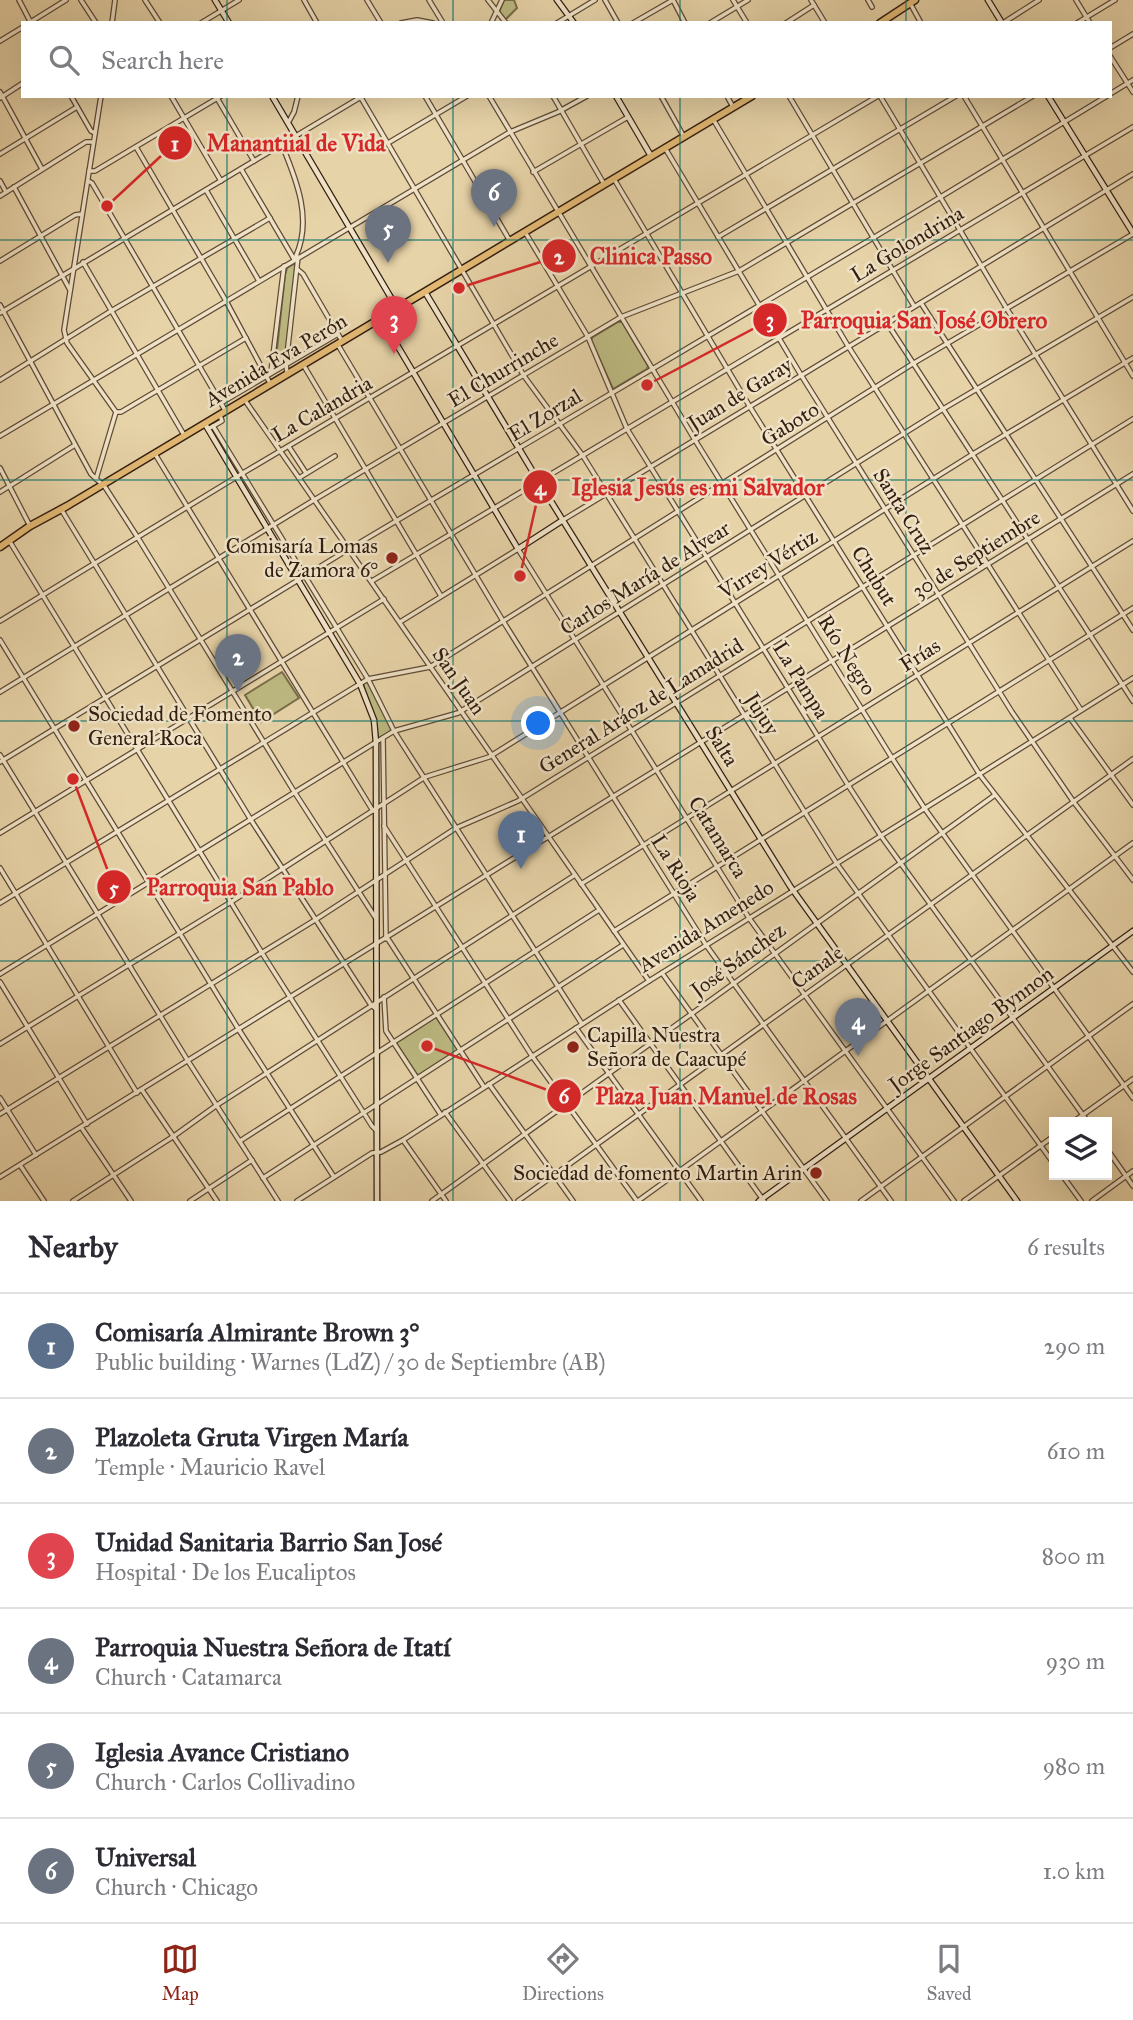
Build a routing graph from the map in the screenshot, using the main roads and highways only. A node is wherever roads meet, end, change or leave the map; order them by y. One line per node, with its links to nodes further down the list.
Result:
1 (912, 2): 2 (main road)
2 (883, 21)
3 (749, 98): 4 (main road, Avenida Eva Perón)
4 (0, 547)

